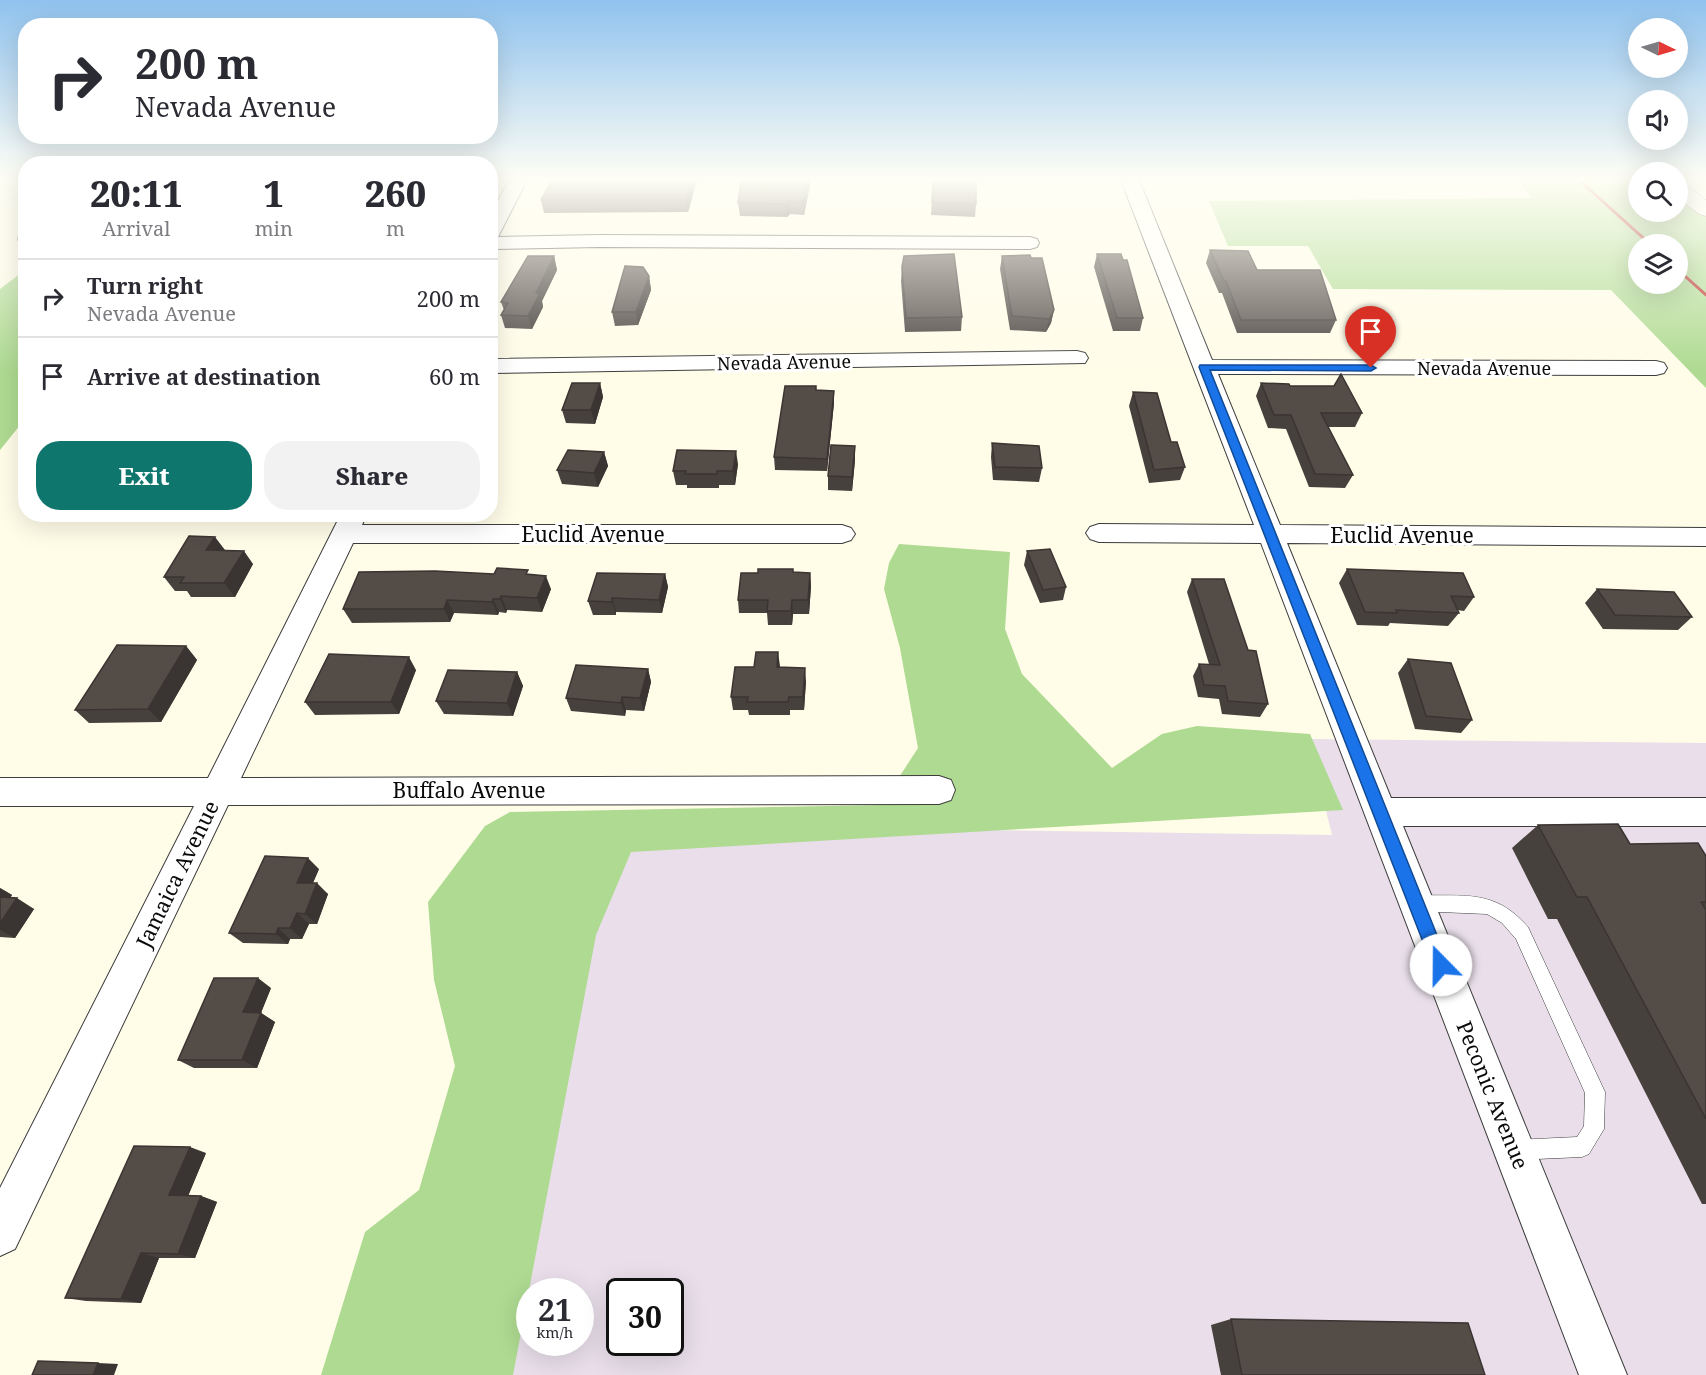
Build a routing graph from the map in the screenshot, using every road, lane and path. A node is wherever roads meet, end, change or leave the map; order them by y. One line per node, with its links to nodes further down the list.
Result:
1 (1155, 244): 4 (street, Peconic Avenue)
2 (1077, 358): 3 (street, Nevada Avenue)
3 (498, 366)
4 (1204, 367): 5 (street, Nevada Avenue); 9 (street, Peconic Avenue)
5 (1656, 369)
6 (349, 524): 8 (street, Euclid Avenue); 12 (street, Jamaica Avenue)
7 (1099, 533): 9 (street, Euclid Avenue)
8 (842, 534)
9 (1270, 534): 10 (street, Euclid Avenue); 14 (street, Peconic Avenue)
10 (1706, 537)
11 (939, 790): 12 (street, Buffalo Avenue)
12 (218, 791): 13 (street, Buffalo Avenue); 18 (street, Jamaica Avenue)
13 (0, 792)
14 (1380, 812): 15 (street); 16 (street, Peconic Avenue)
15 (1706, 812)
16 (1416, 903): 17 (street, Peconic Avenue); 17 (lane)
17 (1515, 1150): 19 (street, Peconic Avenue)
18 (0, 1234)
19 (1604, 1375)

